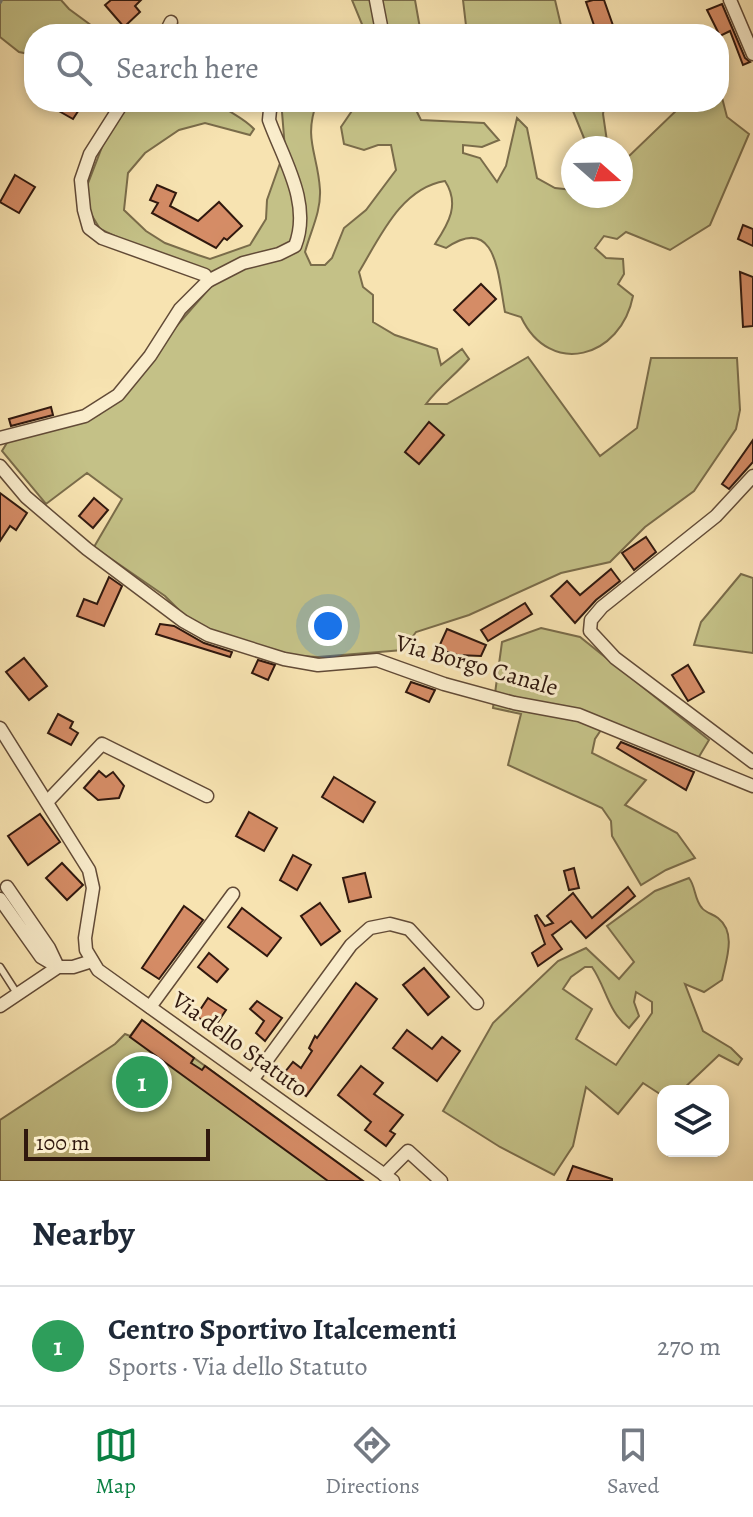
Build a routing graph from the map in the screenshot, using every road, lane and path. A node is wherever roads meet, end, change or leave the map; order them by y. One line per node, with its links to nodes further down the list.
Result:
1 (376, 0): 3 (street)
2 (730, 0): 4 (street)
3 (381, 24)
4 (753, 54)
5 (117, 112): 7 (street)
6 (270, 112): 7 (street)
7 (208, 281): 8 (street)
8 (0, 438)
9 (0, 466): 13 (street, Via Borgo Canale)
10 (753, 476): 12 (street)
11 (0, 728): 15 (street)
12 (753, 762)
13 (753, 786)
14 (207, 796): 15 (street)
15 (47, 802): 19 (street)
16 (7, 887): 21 (street)
17 (233, 894): 25 (street)
18 (0, 899): 21 (street)
19 (92, 961): 21 (street); 25 (street, Via dello Statuto)
20 (0, 967): 22 (lane)
21 (58, 967): 22 (street)
22 (18, 995): 24 (street)
23 (477, 1003): 26 (street)
24 (0, 1006)
25 (150, 1007): 26 (street, Via dello Statuto)
26 (253, 1079): 27 (street, Via dello Statuto)
27 (389, 1178): 28 (street)
28 (441, 1181)

